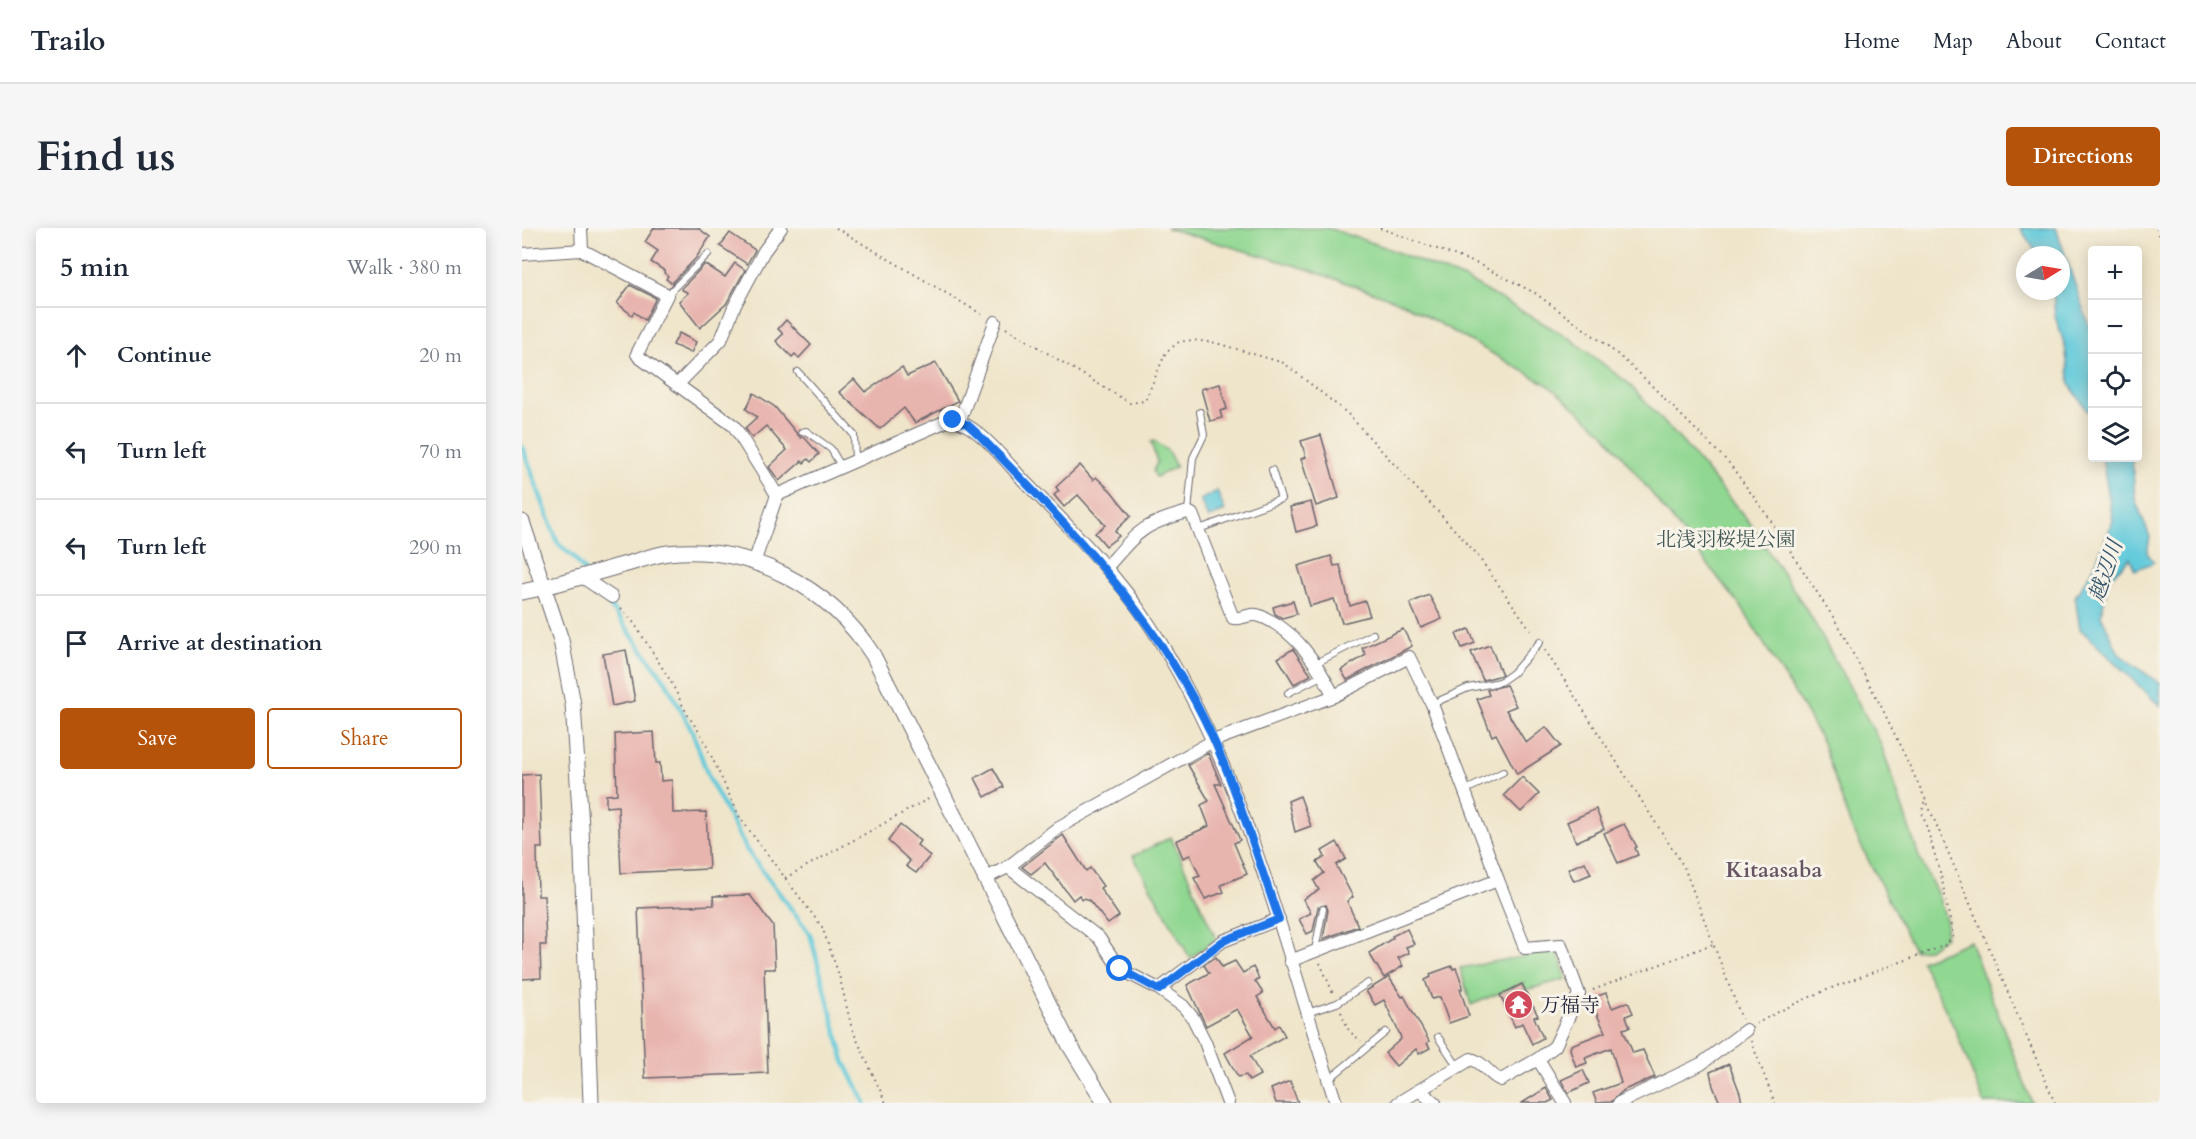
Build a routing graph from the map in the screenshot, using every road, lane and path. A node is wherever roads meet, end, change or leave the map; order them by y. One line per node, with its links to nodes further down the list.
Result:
1 (581, 228): 7 (street)
2 (782, 228): 13 (street)
3 (836, 228): 11 (path)
4 (1380, 228): 41 (path)
5 (2157, 228): 6 (path)
6 (2160, 237)
7 (582, 250): 8 (street); 10 (street)
8 (522, 254)
9 (708, 254): 10 (lane)
10 (667, 295): 13 (street)
11 (995, 322): 15 (street); 31 (path)
12 (798, 372): 17 (lane)
13 (677, 385): 20 (street)
14 (1200, 412): 21 (lane)
15 (960, 420): 17 (street); 25 (street)
16 (802, 432): 18 (lane)
17 (855, 459): 18 (street)
18 (841, 465): 20 (street)
19 (1272, 470): 23 (lane)
20 (777, 495): 24 (street)
21 (1188, 512): 23 (street); 25 (street)
22 (522, 522): 27 (street)
23 (1199, 529): 32 (street)
24 (754, 563): 26 (street); 40 (street)
25 (1106, 568): 37 (street)
26 (582, 577): 27 (street); 29 (street)
27 (545, 588): 28 (street); 62 (street)
28 (522, 592)
29 (612, 597): 43 (path)
30 (1373, 634): 32 (lane)
31 (1540, 642): 36 (lane); 48 (path)
32 (1316, 663): 33 (street)
33 (1323, 674): 34 (lane); 35 (street)
34 (1288, 693)
35 (1334, 696): 36 (street); 37 (street)
36 (1432, 704): 39 (street)
37 (1213, 741): 42 (street); 47 (street)
38 (1503, 772): 39 (lane)
39 (1466, 790): 45 (street)
40 (942, 791): 43 (path); 44 (street)
41 (1925, 798): 55 (path); 72 (path)
42 (1008, 867): 44 (street); 52 (street)
43 (785, 878): 63 (path)
44 (986, 879): 64 (street)
45 (1498, 880): 49 (street); 53 (street)
46 (1323, 909): 49 (lane)
47 (1279, 919): 50 (street); 52 (street)
48 (1713, 944): 53 (path); 55 (path)
49 (1315, 951): 50 (street)
50 (1290, 961): 54 (street)
51 (1368, 983): 54 (lane)
52 (1159, 990): 65 (street)
53 (1579, 994): 58 (street)
54 (1307, 1013): 60 (street)
55 (1746, 1030): 70 (street); 71 (path)
56 (1386, 1032): 60 (lane)
57 (1438, 1037): 59 (lane)
58 (1538, 1059): 59 (street); 69 (street)
59 (1458, 1067): 61 (street)
60 (1328, 1080): 66 (street)
61 (1420, 1091): 67 (street); 68 (street)
62 (591, 1103)
63 (886, 1103)
64 (1105, 1103)
65 (1228, 1103)
66 (1336, 1103)
67 (1398, 1103)
68 (1435, 1103)
69 (1565, 1103)
70 (1619, 1103)
71 (1775, 1103)
72 (2055, 1103)

